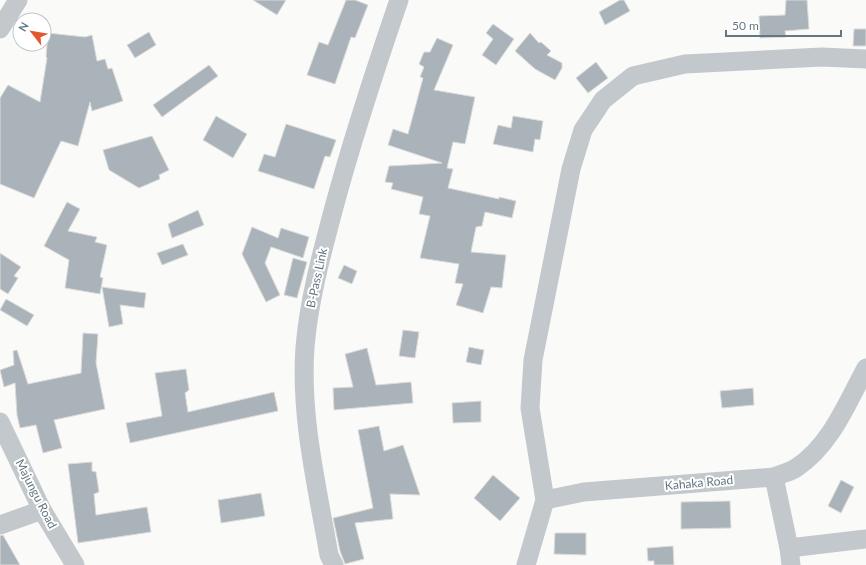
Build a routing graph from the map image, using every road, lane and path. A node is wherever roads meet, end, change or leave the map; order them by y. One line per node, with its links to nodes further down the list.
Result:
1 (18, 0): 3 (street)
2 (399, 0): 14 (street, B-Pass Link)
3 (0, 29)
4 (866, 59): 8 (street)
5 (866, 368): 7 (street, Kahaka Road)
6 (0, 422): 9 (street, Majungu Road)
7 (774, 477): 8 (street, Kahaka Road); 12 (street)
8 (544, 500): 15 (street)
9 (42, 510): 10 (street); 13 (street, Majungu Road)
10 (0, 525)
11 (866, 539): 12 (street)
12 (790, 557)
13 (75, 565)
14 (334, 565)
15 (526, 565)

